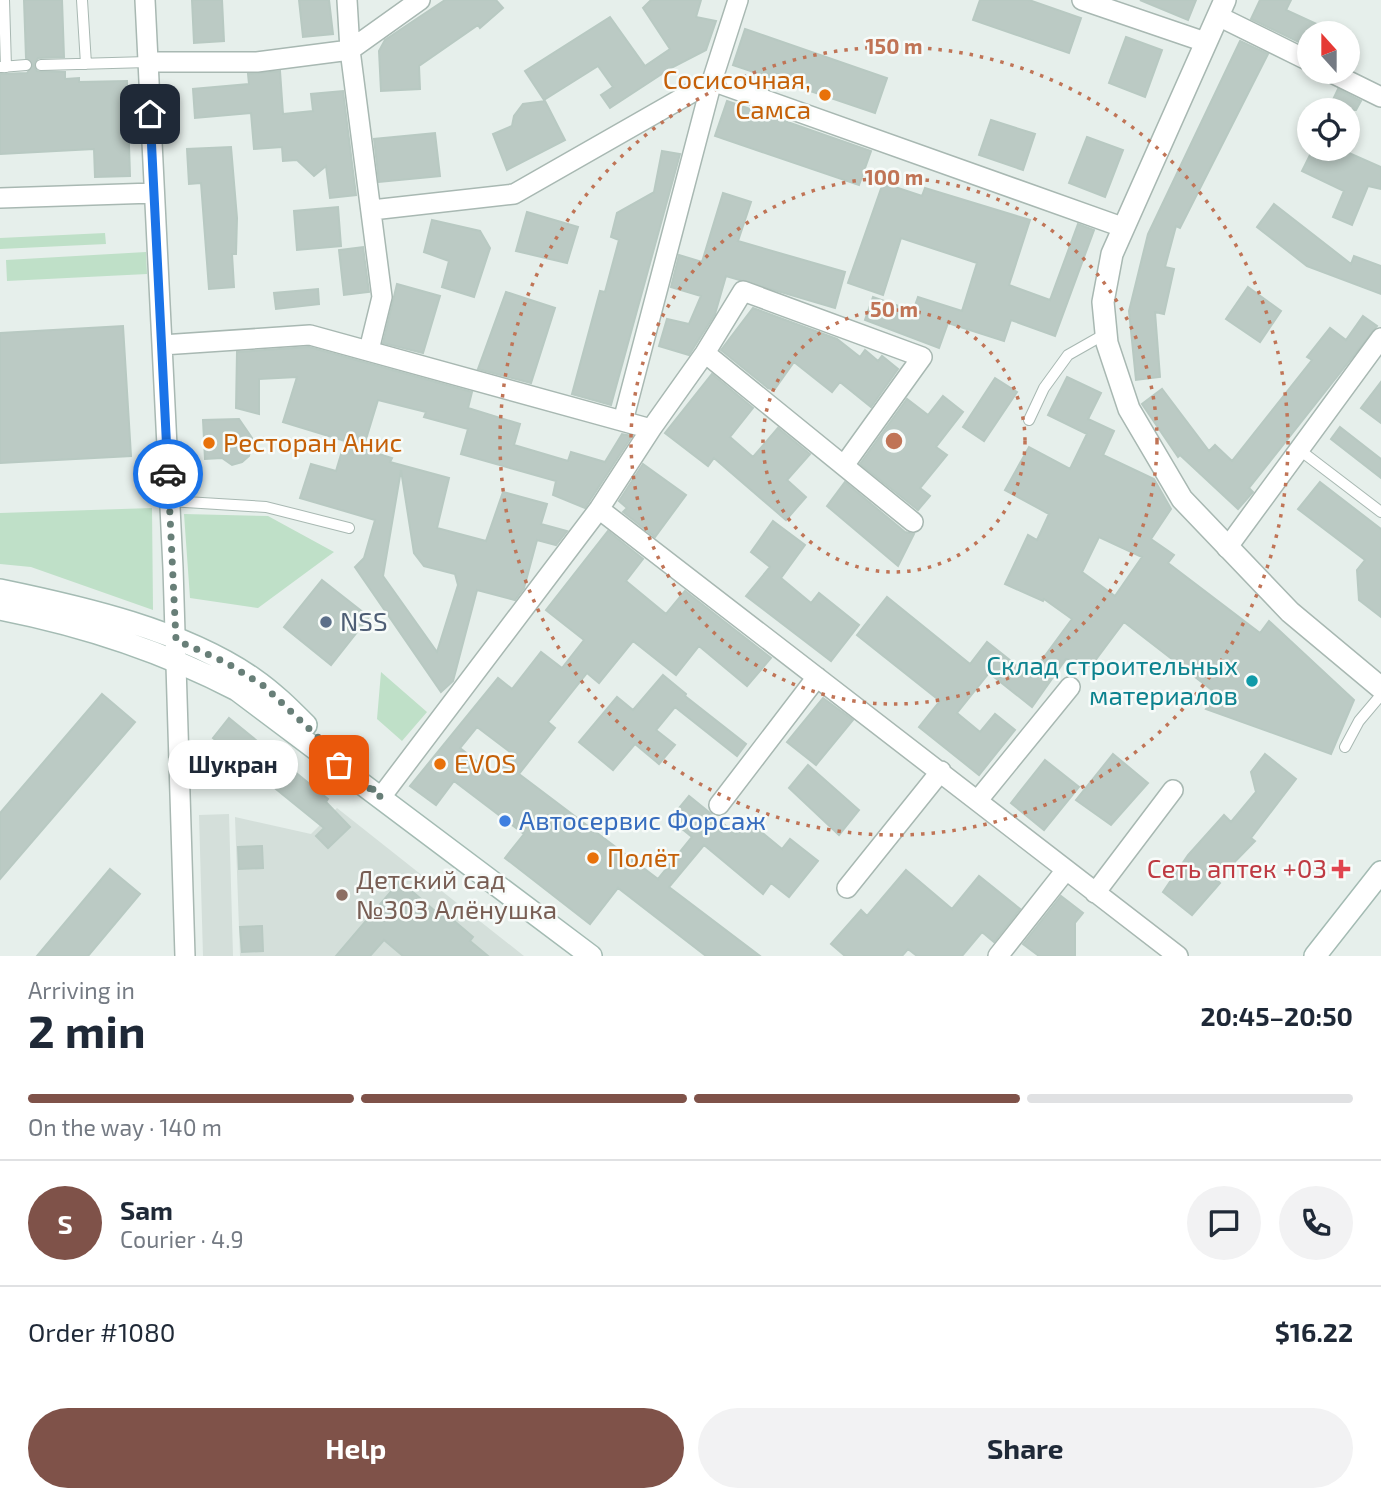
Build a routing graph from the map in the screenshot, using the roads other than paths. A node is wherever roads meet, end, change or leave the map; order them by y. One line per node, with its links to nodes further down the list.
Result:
1 (4, 0): 16 (lane)
2 (82, 0): 13 (lane)
3 (145, 0): 12 (street)
4 (347, 0): 10 (street)
5 (420, 0): 10 (street)
6 (738, 0): 17 (street)
7 (1082, 0): 9 (street)
8 (1221, 8): 9 (main road); 11 (street)
9 (1205, 41): 23 (main road)
10 (350, 50): 12 (street); 22 (street)
11 (1297, 54)
12 (148, 62): 13 (lane); 20 (street)
13 (86, 64): 15 (lane)
14 (26, 65): 16 (lane)
15 (41, 65)
16 (3, 67)
17 (712, 81): 22 (street); 23 (street); 30 (street)
18 (1354, 84): 19 (street)
19 (1381, 97)
20 (154, 193): 21 (street); 26 (street)
21 (0, 198)
22 (372, 211): 27 (street)
23 (1122, 227): 24 (main road)
24 (1105, 334): 29 (lane); 39 (main road)
25 (1381, 338): 32 (street)
26 (162, 345): 27 (street); 34 (street)
27 (369, 349): 30 (street)
28 (705, 353): 31 (street); 33 (street); 33 (street)
29 (1029, 420)
30 (623, 421): 31 (street)
31 (651, 429): 35 (street)
32 (1301, 451): 36 (lane); 39 (street)
33 (845, 464): 37 (street)
34 (169, 501): 38 (lane); 42 (street)
35 (600, 509): 43 (street); 50 (street)
36 (1381, 512)
37 (913, 522)
38 (349, 528)
39 (1227, 548): 45 (main road)
40 (0, 590): 42 (main road)
41 (0, 609): 42 (main road)
42 (177, 651): 50 (main road); 57 (street)
43 (817, 677): 48 (street); 52 (street)
44 (1070, 687): 51 (street)
45 (1381, 688)
46 (1381, 695): 47 (lane)
47 (1345, 747)
48 (941, 771): 51 (street); 55 (street)
49 (1173, 790): 56 (street)
50 (381, 797): 58 (main road)
51 (978, 800): 53 (street)
52 (719, 805)
53 (1066, 870): 56 (street); 59 (street)
54 (1381, 872): 61 (main road)
55 (847, 888)
56 (1095, 893): 60 (street)
57 (185, 956)
58 (591, 956)
59 (998, 956)
60 (1178, 956)
61 (1315, 956)

